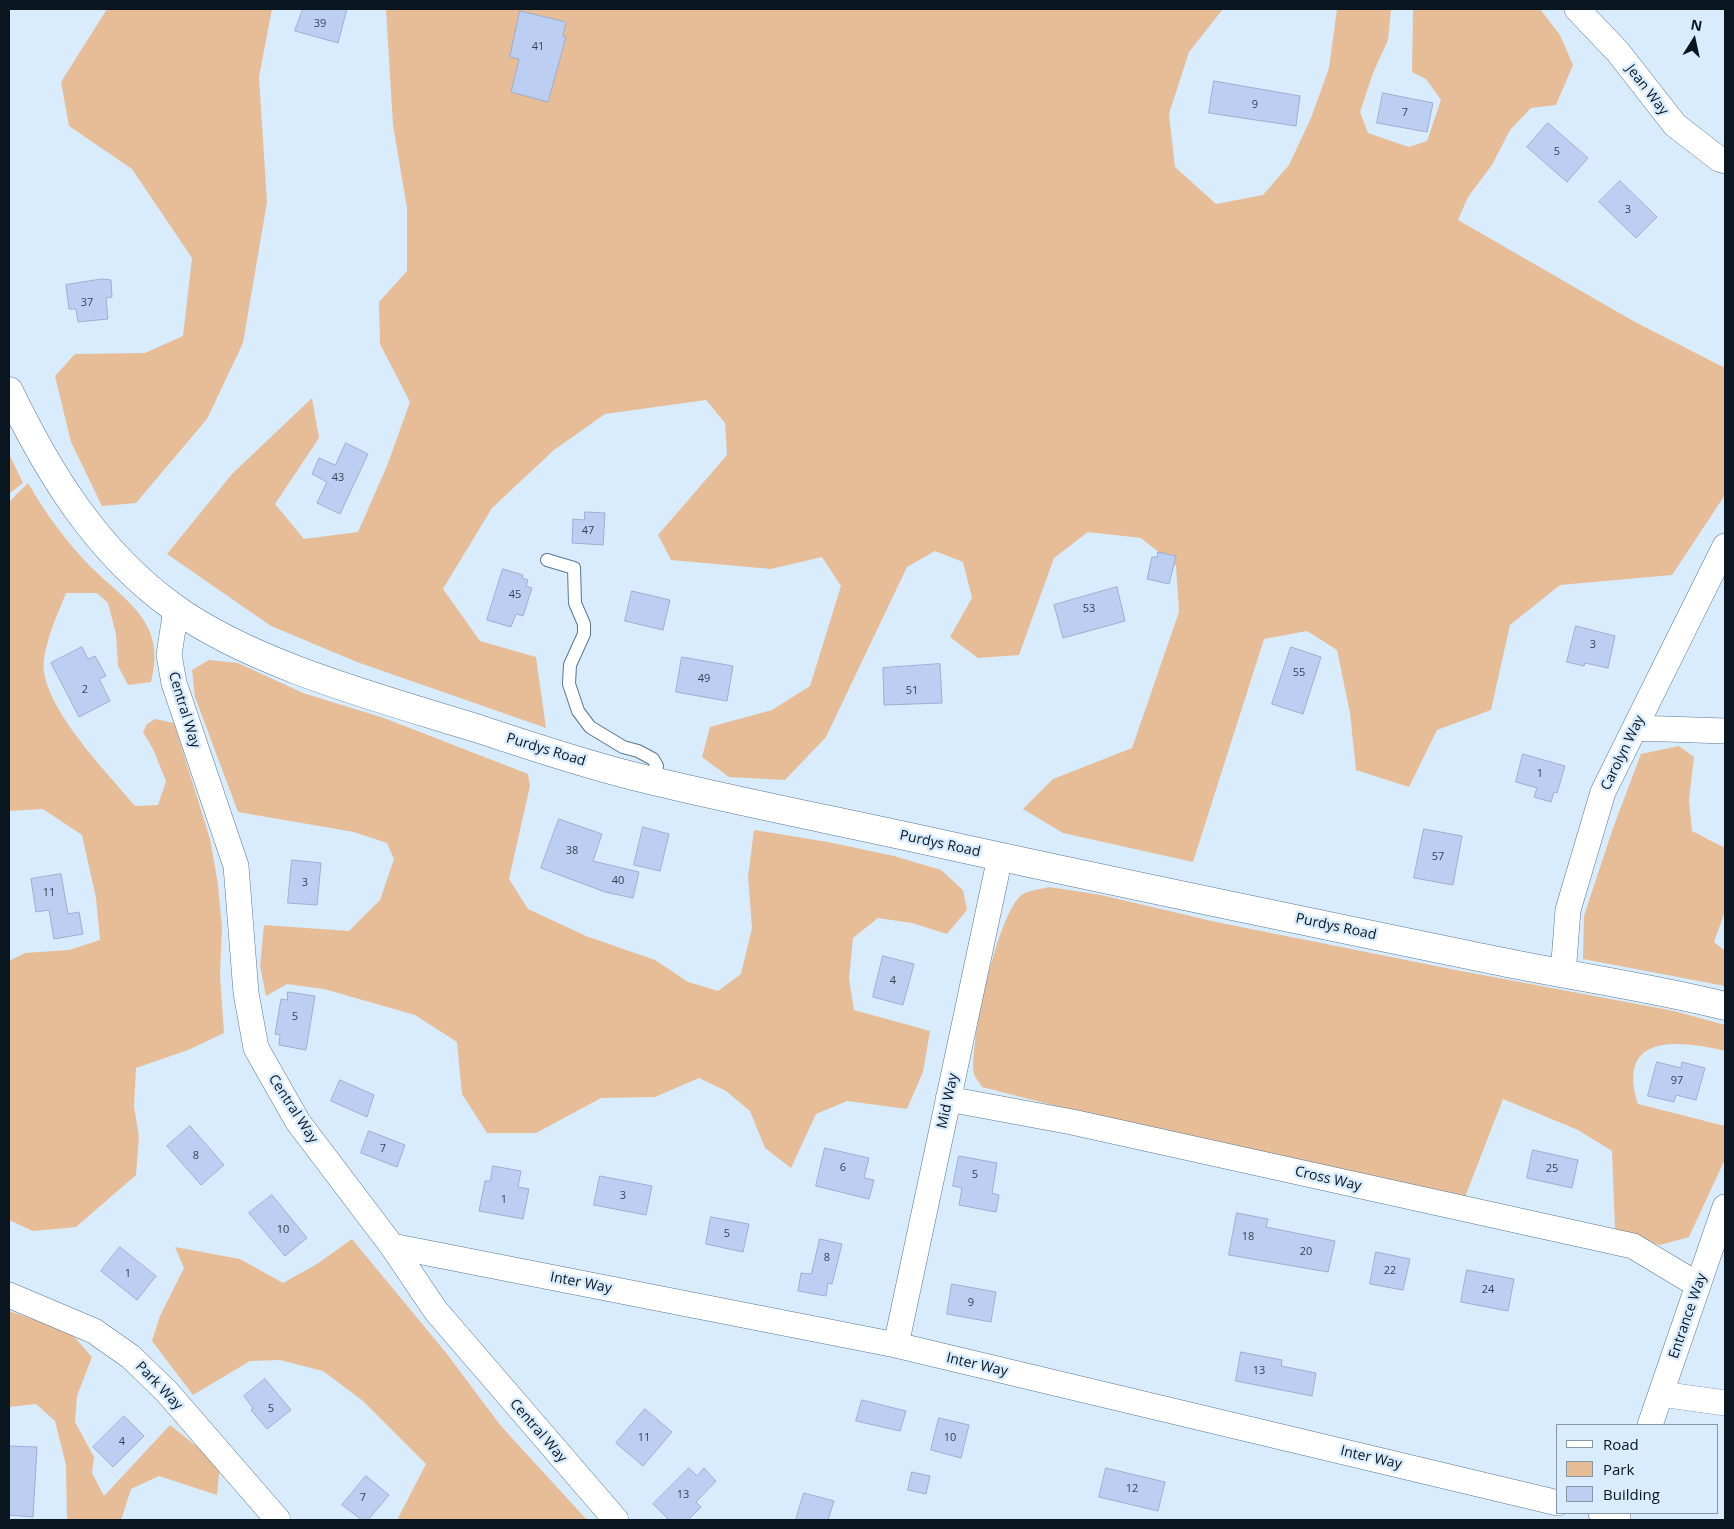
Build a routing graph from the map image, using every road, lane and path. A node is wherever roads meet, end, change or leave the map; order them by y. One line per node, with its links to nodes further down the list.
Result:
1 (1578, 9): 2 (street, Jean Way)
2 (1725, 161)
3 (9, 391): 6 (main road, Purdys Road)
4 (1725, 546): 7 (street, Carolyn Way)
5 (547, 560): 9 (lane)
6 (176, 609): 9 (main road, Purdys Road); 15 (street, Central Way)
7 (1635, 728): 8 (street); 11 (street, Carolyn Way)
8 (1725, 731)
9 (654, 780): 10 (main road, Purdys Road)
10 (1000, 857): 11 (main road, Purdys Road); 13 (street, Mid Way)
11 (1563, 974): 12 (main road, Purdys Road)
12 (1725, 1006)
13 (948, 1100): 16 (street, Cross Way); 18 (street, Mid Way)
14 (1725, 1207): 16 (street, Entrance Way)
15 (392, 1246): 18 (street, Inter Way); 24 (street, Central Way)
16 (1698, 1286): 19 (street, Entrance Way)
17 (9, 1295): 23 (street, Park Way)
18 (896, 1345): 22 (street, Inter Way)
19 (1661, 1394): 20 (street); 21 (street, Entrance Way)
20 (1725, 1404)
21 (1650, 1424)
22 (1556, 1503)
23 (278, 1520)
24 (616, 1520)

